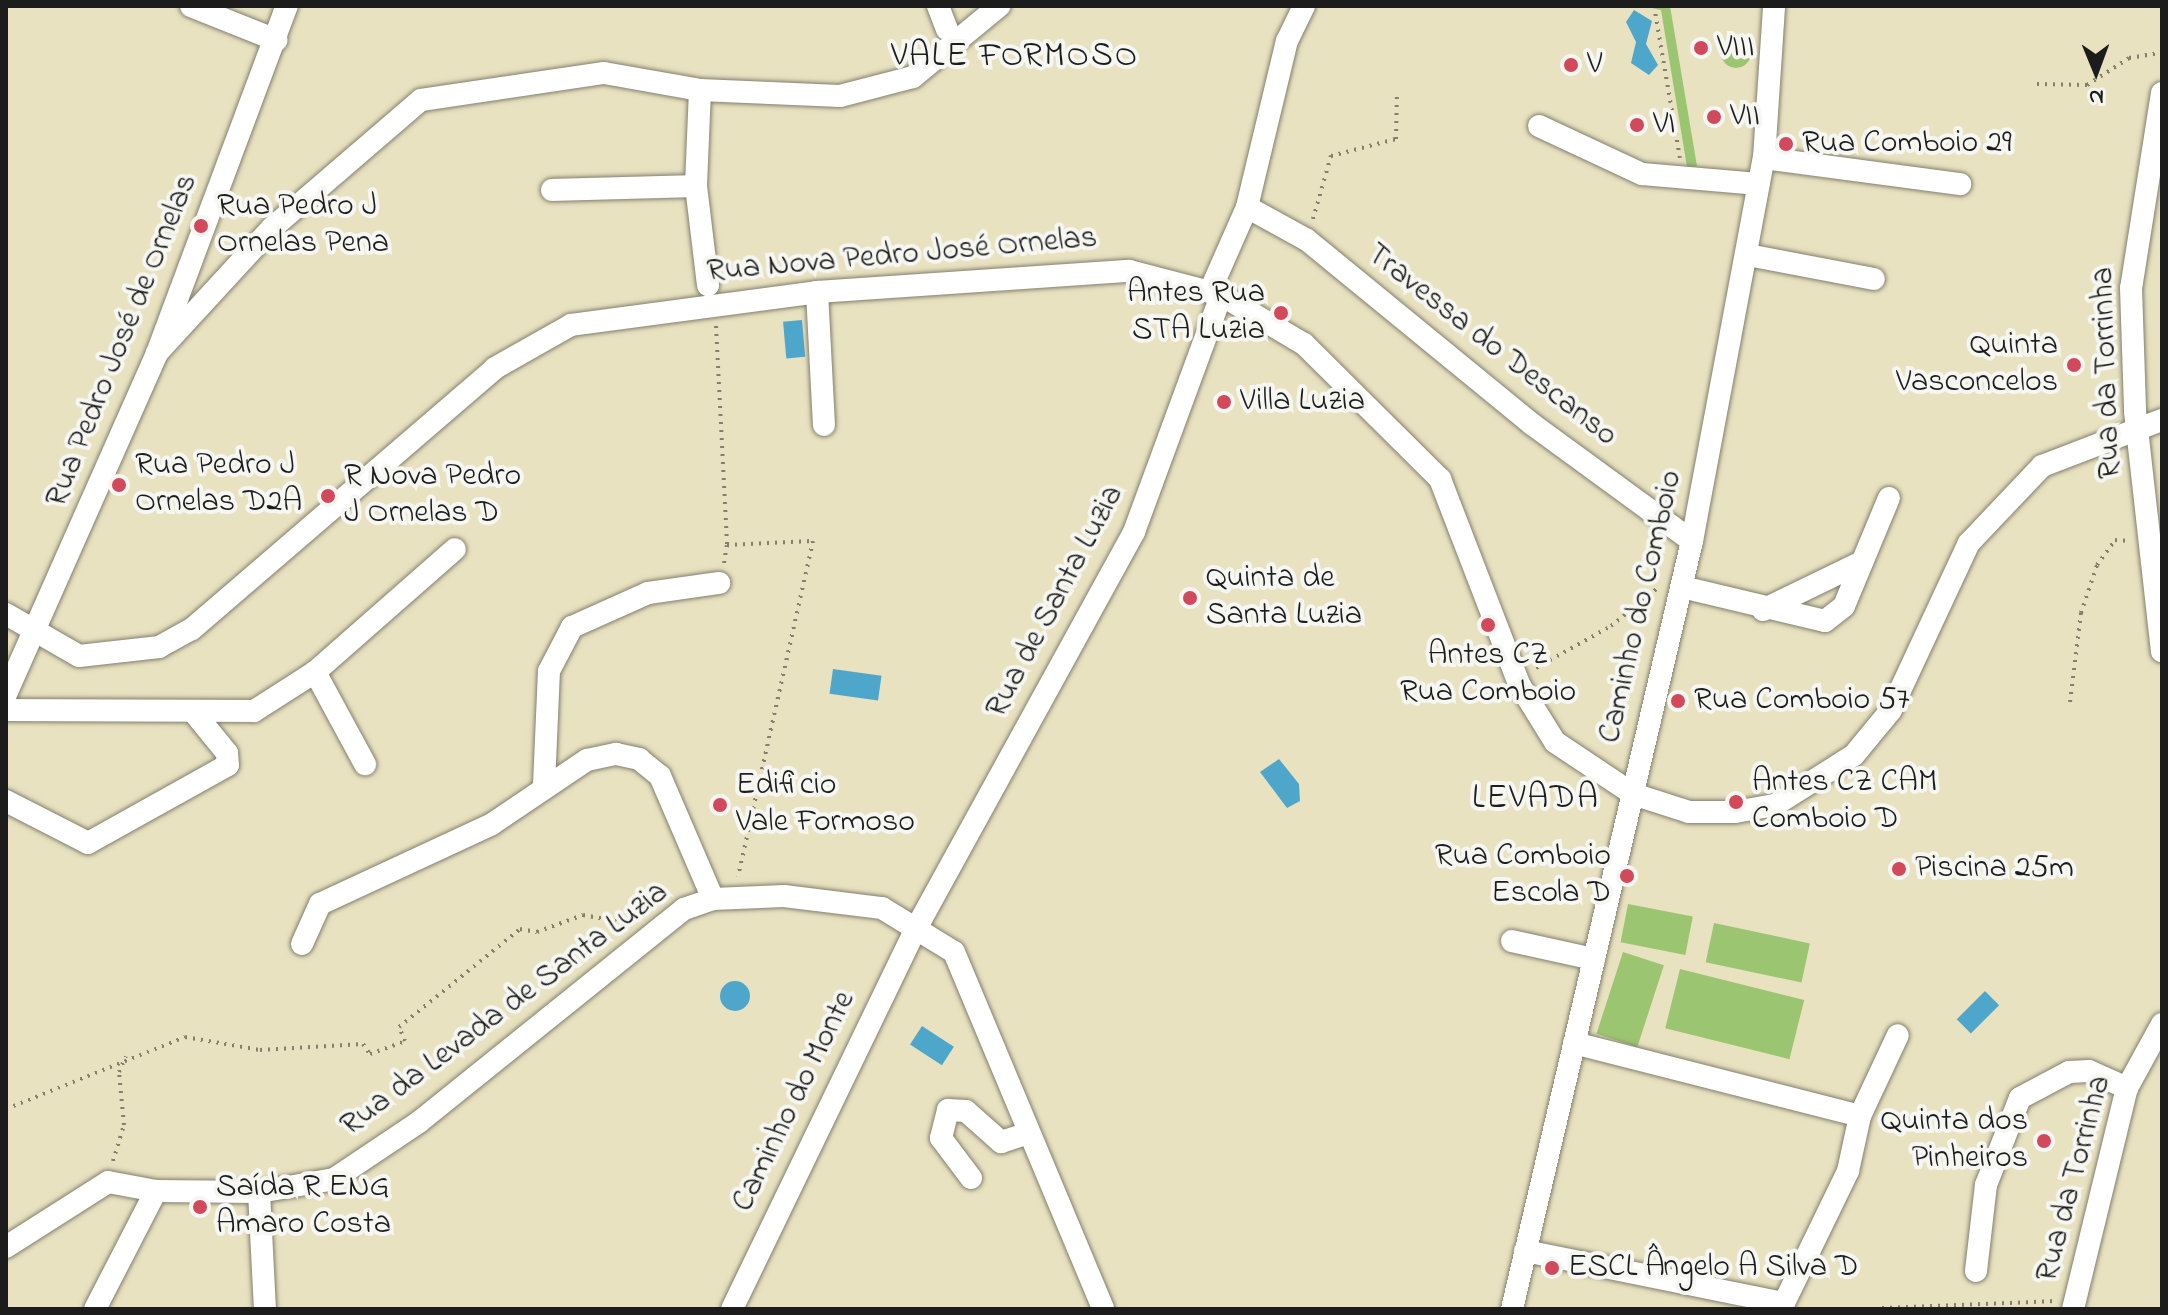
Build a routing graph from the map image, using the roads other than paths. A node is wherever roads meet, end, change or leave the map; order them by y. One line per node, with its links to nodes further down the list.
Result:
1 (191, 6): 8 (street)
2 (287, 6): 8 (street, Rua Pedro José de Ornelas)
3 (938, 6): 7 (street)
4 (999, 6): 9 (street)
5 (1304, 6): 17 (street, Rua de Santa Luzia)
6 (1774, 6): 12 (street, Caminho do Comboio)
7 (947, 29)
8 (276, 40): 23 (street, Rua Pedro José de Ornelas)
9 (700, 90): 15 (street); 23 (street)
10 (2162, 93): 26 (street, Rua da Torrinha)
11 (1539, 126): 13 (street)
12 (1764, 158): 13 (street, Caminho do Comboio); 14 (street)
13 (1759, 184): 18 (street, Caminho do Comboio)
14 (1960, 184)
15 (696, 186): 16 (street); 20 (street)
16 (552, 190)
17 (1247, 207): 22 (street, Rua de Santa Luzia); 28 (street, Travessa do Descanso)
18 (1748, 255): 19 (street); 28 (street, Caminho do Comboio)
19 (1874, 279)
20 (708, 285)
21 (817, 292): 22 (street, Rua Nova Pedro José Ornelas); 25 (street); 37 (street, Rua Nova Pedro José Ornelas)
22 (1215, 293): 45 (street, Rua Nova Pedro José Ornelas); 48 (street, Rua de Santa Luzia)
23 (157, 353): 37 (street, Rua Pedro José de Ornelas)
24 (2162, 420): 26 (street, Rua Nova Pedro José Ornelas)
25 (824, 425)
26 (2137, 426): 29 (street, Rua da Torrinha); 45 (street, Rua Nova Pedro José Ornelas)
27 (1889, 498): 31 (street)
28 (1692, 541): 33 (street, Caminho do Comboio)
29 (2155, 543): 36 (street, Rua da Torrinha)
30 (455, 549): 39 (street)
31 (1862, 562): 34 (street); 34 (street)
32 (719, 583): 44 (street)
33 (1682, 587): 34 (street); 45 (street, Caminho do Comboio)
34 (1763, 610)
35 (6, 614): 37 (street, Rua Nova Pedro José Ornelas)
36 (2160, 623): 38 (street, Rua da Torrinha)
37 (36, 636): 40 (street, Rua Pedro José de Ornelas)
38 (2162, 651)
39 (315, 672): 42 (street); 43 (street)
40 (6, 694)
41 (6, 710): 42 (street)
42 (196, 715): 46 (street)
43 (365, 764)
44 (544, 785): 47 (street); 50 (street)
45 (1633, 794): 51 (street, Caminho do Comboio)
46 (6, 801)
47 (722, 897): 48 (street); 60 (street, Rua da Levada de Santa Luzia)
48 (918, 925): 57 (street); 68 (street, Caminho do Monte)
49 (1512, 941): 51 (street)
50 (302, 944)
51 (1594, 959): 54 (street, Caminho do Comboio)
52 (2162, 1024): 55 (street, Rua da Torrinha)
53 (1898, 1035): 56 (street)
54 (1574, 1043): 56 (street); 62 (street, Caminho do Comboio)
55 (2127, 1088): 63 (street); 64 (street, Rua da Torrinha)
56 (1860, 1116): 65 (street)
57 (1028, 1133): 58 (street); 69 (street)
58 (971, 1178)
59 (156, 1191): 60 (street, Rua da Levada de Santa Luzia); 61 (street, Rua da Levada de Santa Luzia); 66 (street)
60 (259, 1192): 67 (street)
61 (6, 1247)
62 (1525, 1251): 65 (street); 70 (street, Caminho do Comboio)
63 (1976, 1271)
64 (2074, 1305)
65 (1771, 1307)
66 (95, 1309)
67 (265, 1309)
68 (732, 1309)
69 (1103, 1309)
70 (1512, 1309)

